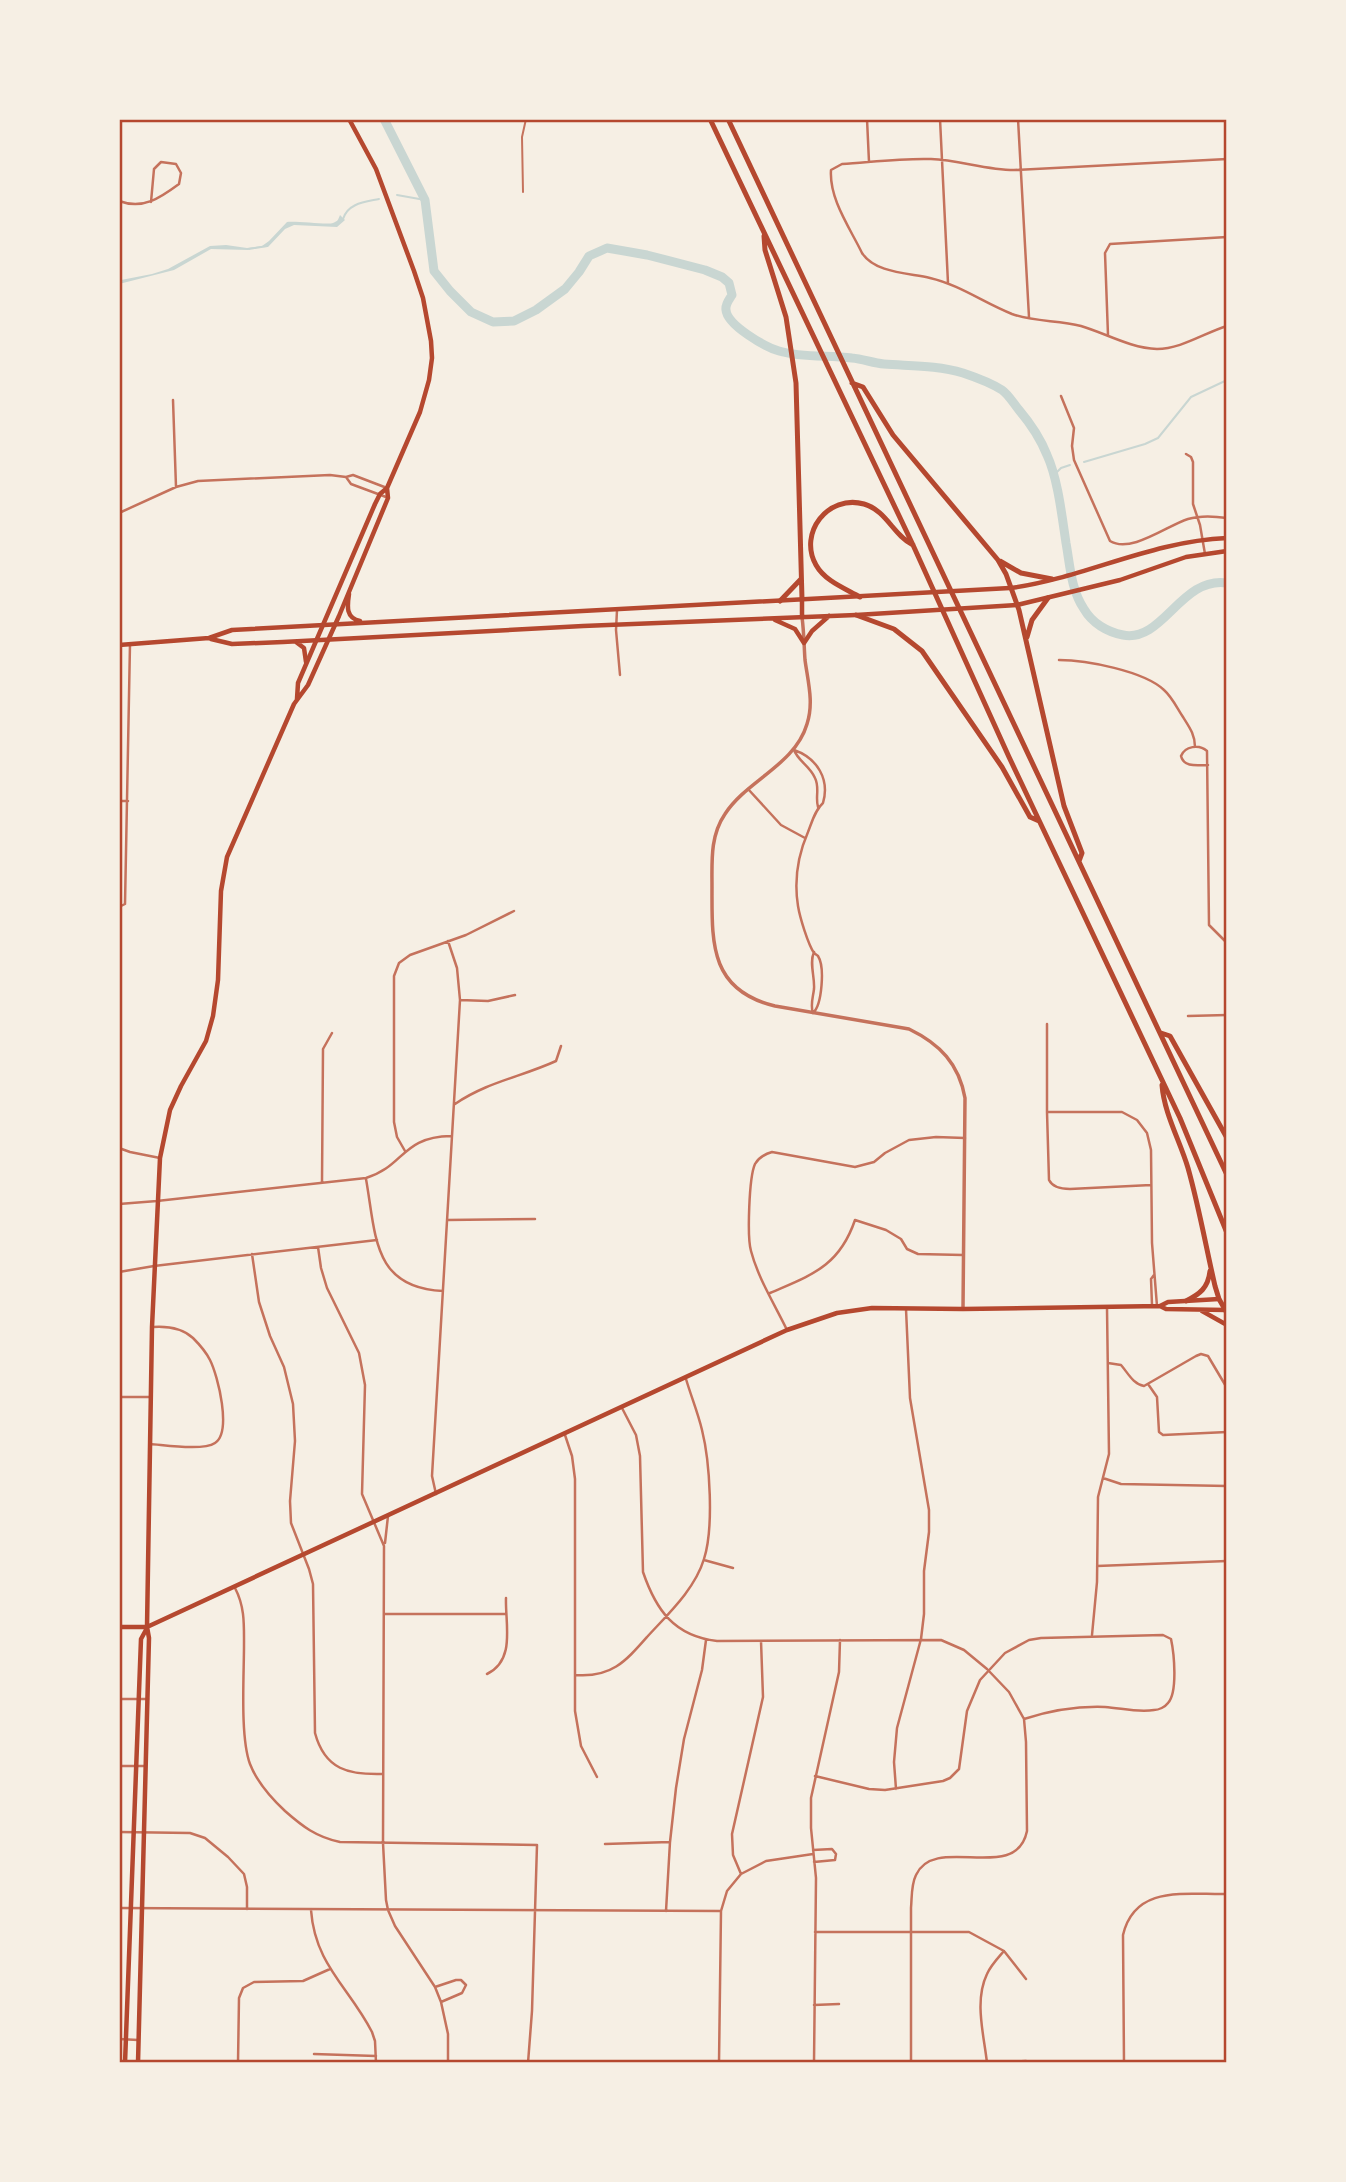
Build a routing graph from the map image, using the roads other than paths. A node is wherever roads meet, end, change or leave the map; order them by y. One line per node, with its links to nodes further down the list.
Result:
1 (349, 119): 27 (main road)
2 (526, 119): 12 (lane)
3 (710, 119): 15 (highway)
4 (728, 119): 21 (highway)
5 (867, 119): 10 (street)
6 (940, 119): 9 (street)
7 (1018, 119): 11 (street)
8 (1227, 159): 11 (street)
9 (943, 160): 10 (street); 11 (street); 17 (street)
10 (869, 162): 17 (street)
11 (1021, 170): 18 (street)
12 (523, 192)
13 (119, 201): 14 (street)
14 (151, 202): 14 (street)
15 (764, 233): 35 (highway); 39 (highway)
16 (1227, 237): 20 (street)
17 (948, 284): 18 (street)
18 (1029, 317): 20 (street)
19 (1227, 326): 20 (street)
20 (1108, 335)
21 (851, 380): 38 (highway); 78 (highway)
22 (1061, 396): 31 (street)
23 (173, 400): 26 (street)
24 (1186, 454): 31 (street)
25 (346, 477): 26 (street); 27 (street); 28 (street)
26 (176, 487): 30 (street)
27 (387, 488): 28 (main road); 29 (main road)
28 (380, 495): 29 (street); 55 (main road)
29 (388, 498): 42 (main road)
30 (119, 513)
31 (1197, 517): 32 (street); 34 (street)
32 (1227, 518)
33 (1227, 538): 34 (main road)
34 (1202, 540): 37 (street); 40 (main road)
35 (913, 545): 43 (highway); 76 (highway)
36 (1227, 551): 37 (main road)
37 (1205, 554): 44 (main road)
38 (998, 560): 40 (highway); 41 (highway)
39 (801, 579): 45 (highway); 46 (highway)
40 (1052, 579): 41 (main road)
41 (1010, 588): 43 (main road); 47 (highway)
42 (349, 594): 53 (main road); 54 (main road)
43 (860, 597): 45 (main road)
44 (1048, 598): 47 (main road); 60 (highway)
45 (802, 599): 46 (main road); 51 (main road)
46 (780, 601): 48 (main road)
47 (1017, 605): 49 (main road); 60 (highway)
48 (617, 610): 53 (main road); 56 (street)
49 (856, 615): 50 (main road); 76 (highway)
50 (829, 616): 51 (main road); 62 (main road)
51 (802, 618): 52 (main road); 62 (street)
52 (771, 619): 56 (main road); 62 (main road)
53 (368, 623): 54 (main road)
54 (335, 624): 55 (main road); 58 (main road)
55 (322, 625): 57 (main road); 59 (main road)
56 (616, 625): 58 (main road); 67 (street)
57 (209, 638): 61 (main road); 63 (main road)
58 (329, 639): 59 (main road); 68 (main road)
59 (316, 640): 61 (main road); 66 (main road)
60 (1026, 640): 78 (highway)
61 (295, 641): 66 (main road)
62 (804, 643): 70 (street)
63 (130, 644): 64 (main road); 74 (street)
64 (119, 645)
65 (1059, 660): 69 (street)
66 (306, 662): 68 (main road)
67 (620, 675)
68 (297, 699): 101 (main road)
69 (1195, 747): 71 (street); 71 (street)
70 (794, 750): 72 (street); 75 (street); 75 (street)
71 (1208, 765): 82 (street)
72 (748, 789): 77 (street); 86 (street)
73 (119, 801): 74 (street)
74 (128, 801): 79 (street)
75 (818, 807): 77 (street)
76 (1040, 821): 93 (highway)
77 (805, 838): 83 (street)
78 (1079, 861): 91 (highway)
79 (119, 907)
80 (514, 911): 81 (street)
81 (448, 941): 85 (street); 100 (street)
82 (1227, 943)
83 (814, 952): 86 (street); 86 (street)
84 (515, 995): 85 (street)
85 (460, 1000): 94 (street)
86 (813, 1013): 97 (street)
87 (1227, 1015): 88 (street)
88 (1188, 1016)
89 (1046, 1024): 95 (street)
90 (332, 1033): 104 (street)
91 (1161, 1033): 98 (highway); 102 (highway)
92 (561, 1046): 94 (street)
93 (1162, 1082): 110 (highway); 116 (highway)
94 (453, 1105): 96 (street)
95 (1047, 1112): 105 (street); 105 (street)
96 (452, 1136): 100 (street); 109 (street)
97 (965, 1138): 114 (street); 119 (street)
98 (1227, 1138)
99 (119, 1148): 101 (street)
100 (405, 1151): 103 (street)
101 (160, 1158): 106 (main road)
102 (1227, 1175)
103 (366, 1178): 104 (street); 111 (street)
104 (322, 1182): 106 (street)
105 (1152, 1185): 124 (street)
106 (157, 1202): 107 (street); 115 (main road)
107 (119, 1204)
108 (535, 1219): 109 (street)
109 (447, 1220): 118 (street)
110 (1227, 1233)
111 (377, 1240): 112 (street); 118 (street)
112 (318, 1247): 113 (street); 146 (street)
113 (252, 1254): 115 (street); 148 (street)
114 (963, 1255): 119 (street); 126 (street)
115 (154, 1266): 117 (street); 130 (main road)
116 (1211, 1268): 121 (highway); 122 (highway)
117 (119, 1272)
118 (443, 1291): 144 (street)
119 (769, 1293): 131 (street)
120 (1227, 1298): 121 (main road)
121 (1219, 1299): 122 (main road); 128 (highway)
122 (1186, 1301): 124 (main road)
123 (1107, 1306): 124 (main road); 126 (main road); 132 (street)
124 (1156, 1306): 127 (main road)
125 (906, 1309): 126 (main road); 131 (main road); 161 (street)
126 (963, 1309)
127 (1202, 1311): 128 (main road); 129 (main road)
128 (1227, 1311)
129 (1227, 1325)
130 (152, 1327): 137 (main road); 141 (street)
131 (787, 1330): 133 (main road)
132 (1108, 1363): 134 (street); 142 (street)
133 (686, 1379): 138 (main road); 149 (street)
134 (1148, 1384): 135 (street); 139 (street)
135 (1227, 1388)
136 (119, 1397): 137 (street)
137 (151, 1397): 141 (main road)
138 (622, 1408): 140 (main road); 157 (street)
139 (1227, 1432)
140 (565, 1434): 144 (main road); 167 (street)
141 (150, 1444): 159 (main road)
142 (1103, 1478): 143 (street); 151 (street)
143 (1227, 1486)
144 (436, 1494): 145 (main road)
145 (387, 1516): 146 (main road); 147 (street)
146 (374, 1522): 147 (street); 148 (main road)
147 (384, 1546): 155 (street)
148 (303, 1555): 153 (main road); 175 (street)
149 (704, 1560): 152 (street); 157 (street)
150 (1227, 1561): 151 (street)
151 (1097, 1566): 160 (street)
152 (733, 1568)
153 (235, 1587): 159 (main road); 183 (street)
154 (506, 1598): 156 (street)
155 (385, 1614): 156 (street); 175 (street)
156 (505, 1614): 166 (street)
157 (666, 1616): 162 (street); 167 (street)
158 (119, 1627): 159 (main road)
159 (147, 1627): 169 (main road); 170 (main road)
160 (1092, 1635): 165 (street); 171 (street)
161 (921, 1639): 163 (street); 165 (street); 178 (street)
162 (706, 1640): 164 (street); 182 (street)
163 (840, 1640): 164 (street); 176 (street)
164 (761, 1641): 187 (street)
165 (987, 1670): 171 (street); 178 (street)
166 (487, 1674)
167 (575, 1675): 177 (street)
168 (119, 1699): 169 (street)
169 (139, 1699): 170 (street); 173 (main road)
170 (148, 1699): 174 (main road)
171 (1024, 1719): 198 (street)
172 (119, 1766): 173 (street)
173 (136, 1766): 174 (street); 180 (main road)
174 (145, 1766): 181 (main road)
175 (383, 1774): 183 (street)
176 (815, 1776): 178 (street); 185 (street)
177 (597, 1777)
178 (896, 1789)
179 (119, 1832): 180 (street)
180 (134, 1832): 181 (street); 190 (main road)
181 (144, 1832): 191 (main road); 192 (street)
182 (670, 1842): 184 (street); 197 (street)
183 (383, 1843): 194 (street); 195 (street)
184 (605, 1844)
185 (813, 1852): 186 (street); 186 (street); 187 (street)
186 (814, 1862): 199 (street)
187 (741, 1874): 196 (street)
188 (1227, 1894): 223 (street)
189 (119, 1908): 190 (street)
190 (132, 1908): 191 (street); 208 (main road)
191 (141, 1908): 192 (street); 209 (main road)
192 (247, 1909): 193 (street)
193 (311, 1910): 194 (street); 201 (street)
194 (387, 1910): 195 (street); 203 (street)
195 (535, 1911): 197 (street); 218 (street)
196 (721, 1911): 197 (street); 219 (street)
197 (666, 1912)
198 (911, 1931): 199 (street); 200 (street); 221 (street)
199 (815, 1932): 206 (street)
200 (1004, 1951): 202 (street); 222 (street)
201 (330, 1969): 211 (street); 215 (street)
202 (1026, 1979)
203 (435, 1987): 204 (street); 204 (street)
204 (441, 2002): 217 (street)
205 (839, 2004): 206 (street)
206 (814, 2005): 220 (street)
207 (119, 2039): 208 (street)
208 (126, 2040): 209 (street); 213 (main road)
209 (138, 2040): 214 (main road)
210 (314, 2054): 211 (street)
211 (376, 2056): 216 (street)
212 (1026, 2061): 222 (street)
213 (125, 2063)
214 (138, 2063)
215 (238, 2063)
216 (376, 2063)
217 (449, 2063)
218 (528, 2063)
219 (719, 2063)
220 (814, 2063)
221 (911, 2063)
222 (987, 2063)
223 (1124, 2063)

